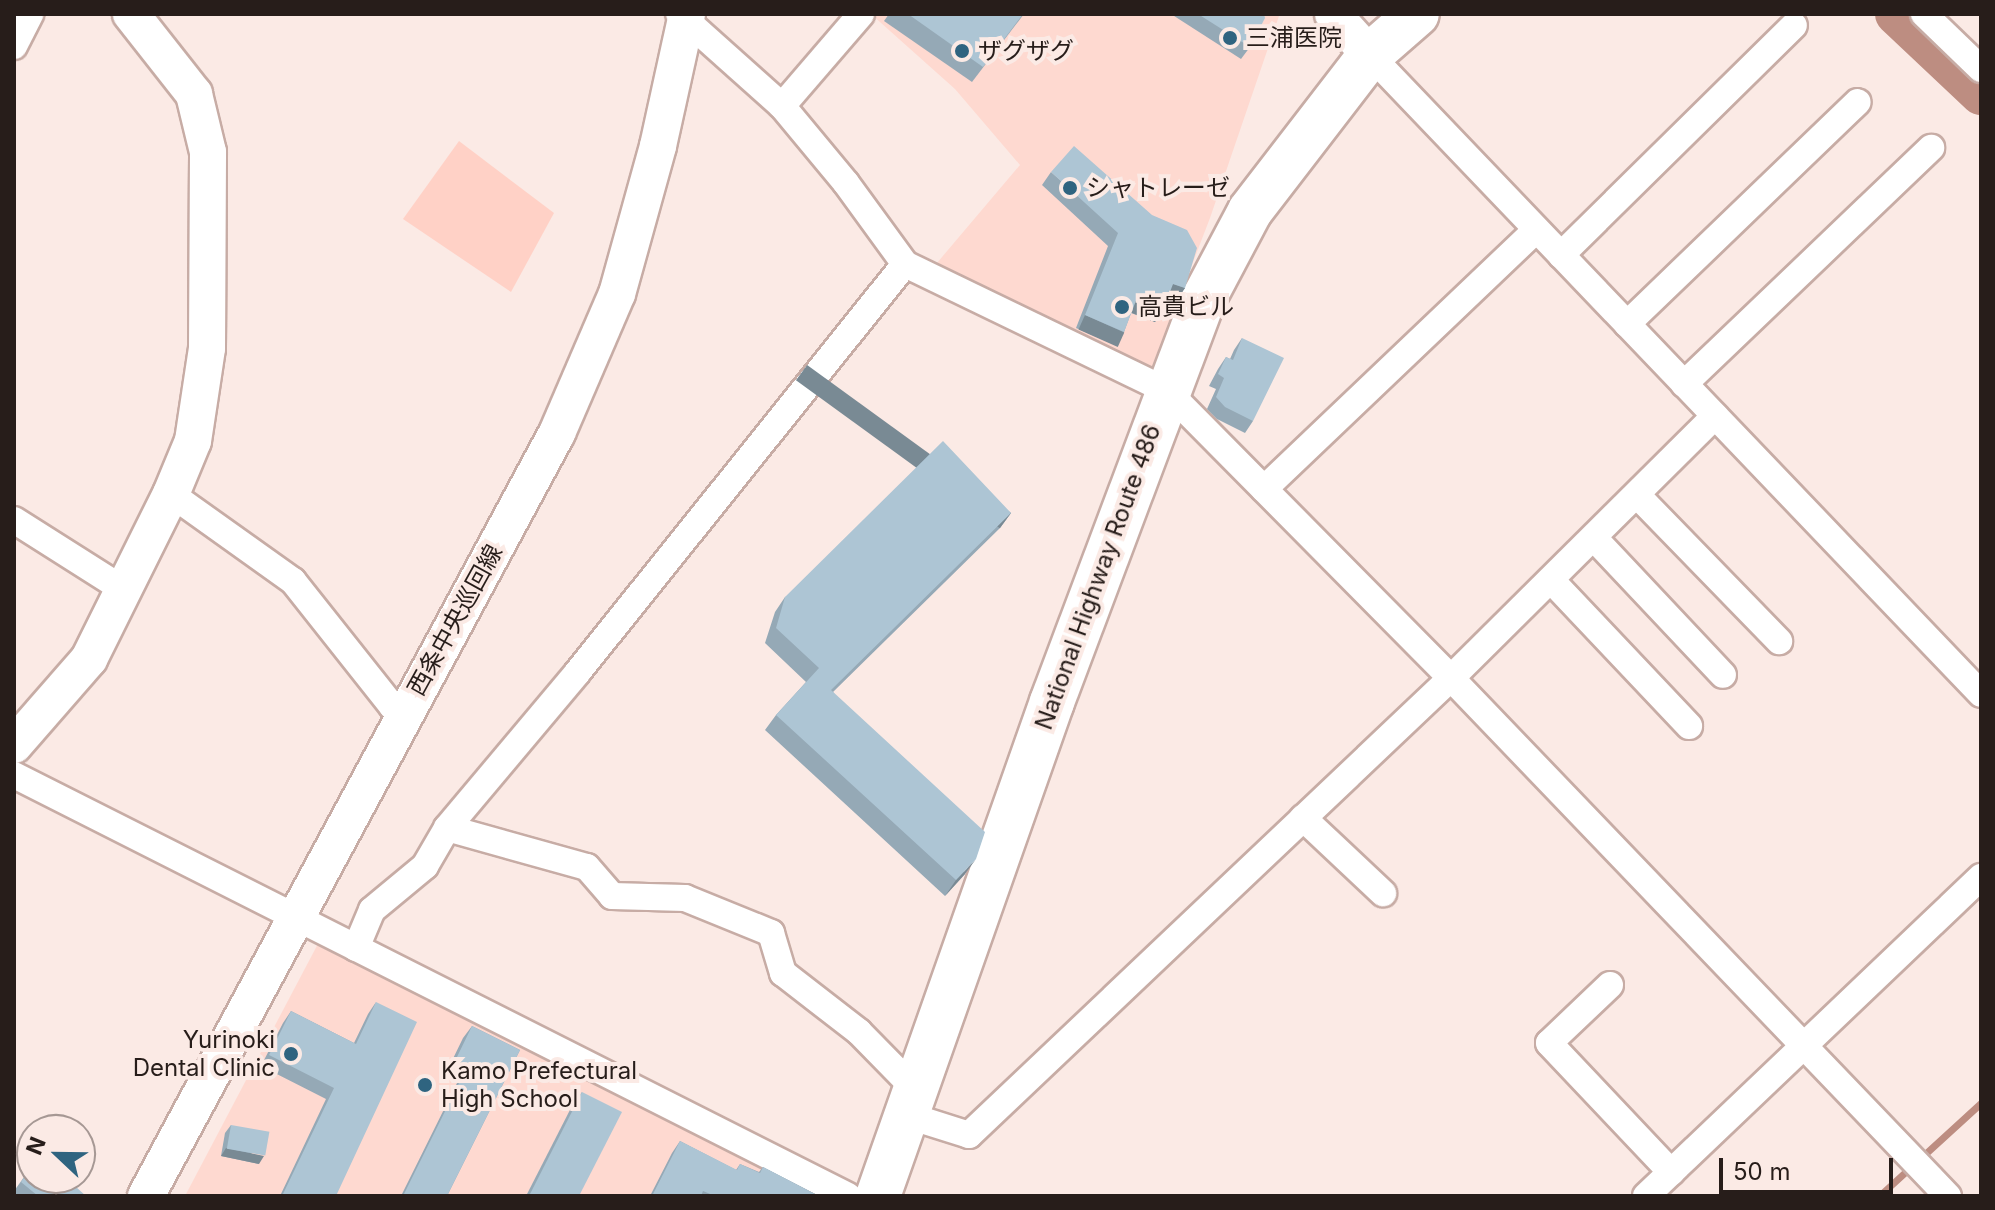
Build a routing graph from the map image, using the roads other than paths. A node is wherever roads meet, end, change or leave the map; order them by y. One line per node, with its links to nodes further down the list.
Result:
1 (30, 14): 9 (street)
2 (131, 14): 23 (street)
3 (861, 14): 13 (street)
4 (1333, 14): 10 (street)
5 (1417, 14): 10 (highway, National Highway Route 486)
6 (684, 16): 13 (street); 33 (street, 西条中央巡回線)
7 (1937, 18): 11 (street)
8 (1794, 25): 16 (street)
9 (14, 46)
10 (1370, 55): 15 (street); 20 (highway, National Highway Route 486)
11 (1981, 69)
12 (1858, 102): 18 (street)
13 (782, 106): 17 (street)
14 (1931, 148): 19 (street)
15 (1536, 230): 16 (street); 22 (street)
16 (1561, 255): 18 (street)
17 (905, 264): 20 (street); 38 (street)
18 (1627, 324): 19 (street)
19 (1684, 384): 21 (street)
20 (1166, 390): 22 (street); 45 (highway, National Highway Route 486)
21 (1715, 416): 24 (street); 32 (street)
22 (1264, 489): 31 (street)
23 (171, 494): 28 (street); 33 (street)
24 (1637, 495): 26 (street); 29 (street)
25 (14, 520): 28 (street)
26 (1594, 538): 27 (street); 30 (street)
27 (1551, 580): 31 (street); 34 (street)
28 (121, 588): 35 (street)
29 (1779, 641)
30 (1723, 675)
31 (1451, 678): 37 (street); 44 (street)
32 (1977, 682)
33 (404, 714): 41 (street, 西条中央巡回線)
34 (1689, 726)
35 (14, 745)
36 (14, 775): 41 (street)
37 (1303, 818): 40 (street); 45 (street)
38 (447, 828): 42 (street); 45 (street)
39 (1981, 877): 44 (street)
40 (1383, 893)
41 (297, 917): 42 (street); 47 (street, 西条中央巡回線)
42 (356, 948): 48 (street)
43 (1610, 985): 46 (street)
44 (1805, 1045): 46 (street); 51 (street)
45 (911, 1103): 49 (highway, National Highway Route 486)
46 (1671, 1172): 50 (street)
47 (146, 1196)
48 (848, 1196)
49 (878, 1196)
50 (1646, 1196)
51 (1948, 1196)

